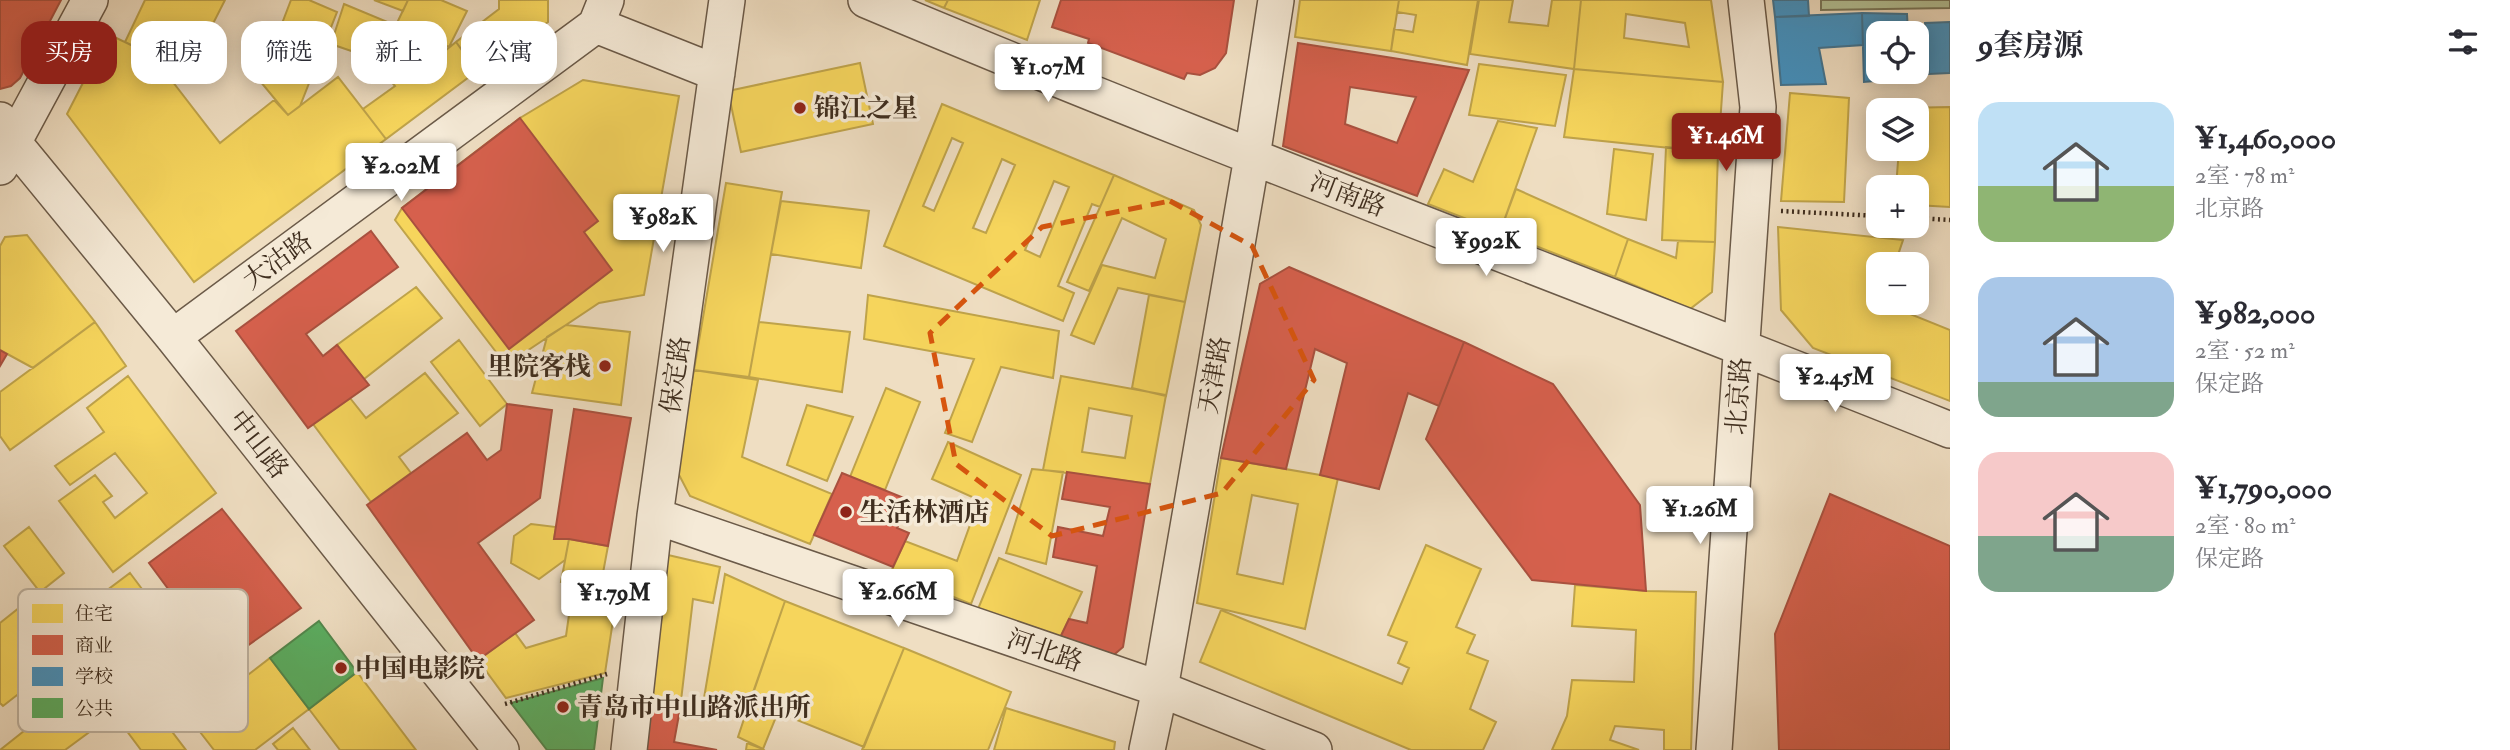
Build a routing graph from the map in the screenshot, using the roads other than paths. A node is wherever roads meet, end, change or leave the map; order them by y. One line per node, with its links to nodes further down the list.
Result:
1 (90, 0): 8 (street)
2 (727, 0): 7 (street, 保定路)
3 (866, 0): 9 (street, 河南路)
4 (1276, 0): 9 (street, 天津路)
5 (1746, 0): 11 (street, 北京路)
6 (601, 13): 7 (street); 10 (street, 大沽路)
7 (717, 73): 13 (street, 保定路)
8 (3, 143): 10 (street, 中山路)
9 (1252, 157): 11 (street, 河南路); 14 (street, 天津路)
10 (173, 337): 15 (street, 中山路)
11 (1741, 346): 12 (street, 河南路); 19 (street, 北京路)
12 (1950, 430)
13 (655, 516): 14 (street, 河北路); 16 (street, 保定路)
14 (1160, 690): 17 (street, 天津路); 18 (street, 河北路)
15 (501, 750)
16 (629, 750)
17 (1147, 750)
18 (1314, 750)
19 (1714, 750)

